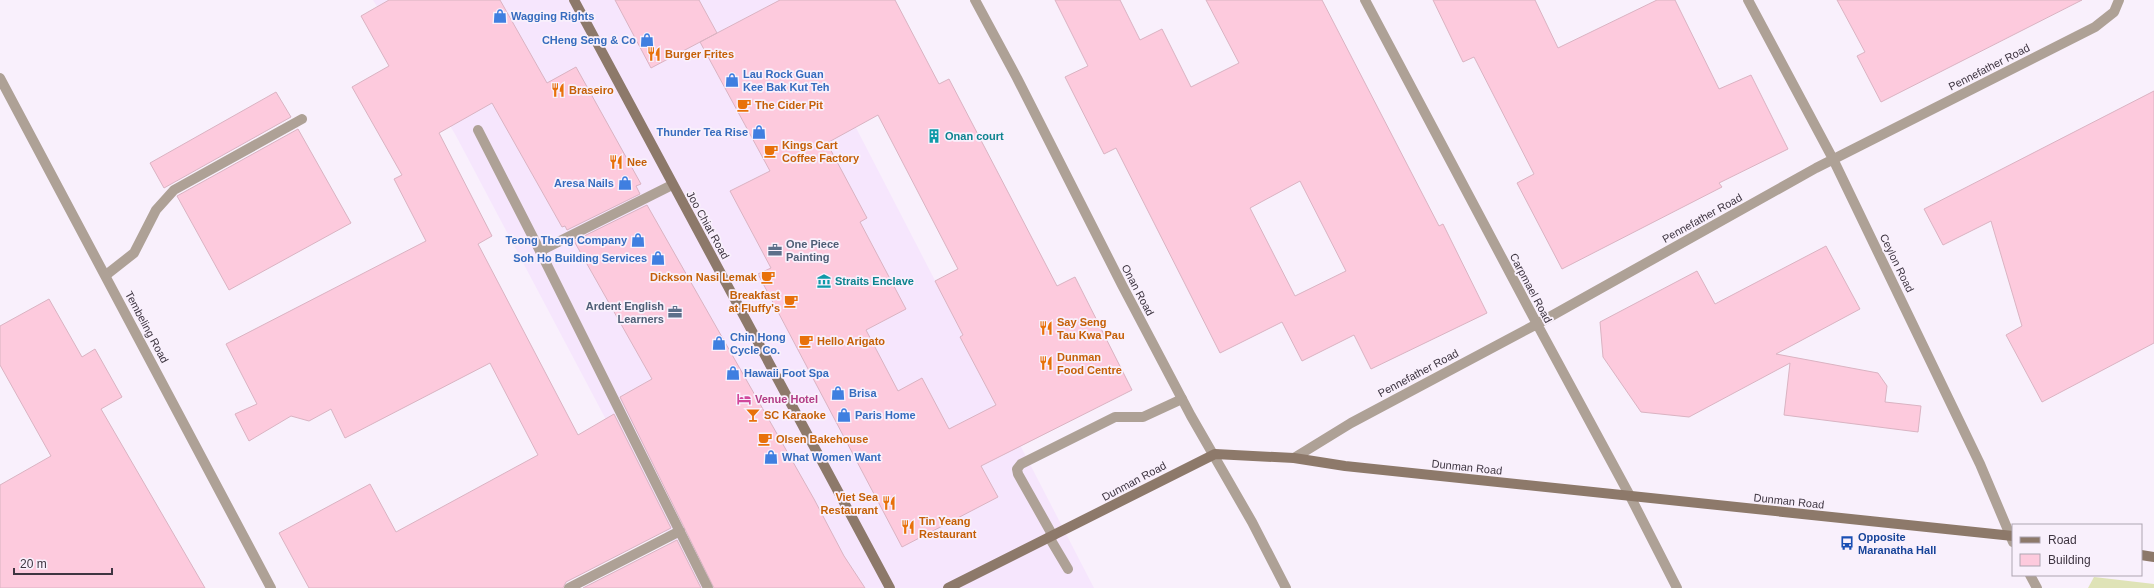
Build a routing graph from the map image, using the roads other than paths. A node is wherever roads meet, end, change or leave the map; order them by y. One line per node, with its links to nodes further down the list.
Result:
1 (574, 0): 11 (street, Joo Chiat Road)
2 (975, 0): 15 (street, Onan Road)
3 (1365, 0): 14 (street, Carpmael Road)
4 (1748, 0): 10 (street, Ceylon Road)
5 (2119, 0): 10 (street, Pennefather Road)
6 (0, 78): 7 (street, Tembeling Road)
7 (3, 94): 13 (street, Tembeling Road)
8 (302, 119): 13 (street)
9 (478, 130): 12 (street)
10 (1833, 159): 14 (street, Pennefather Road); 21 (street, Ceylon Road)
11 (672, 185): 12 (street); 29 (street, Joo Chiat Road)
12 (540, 251): 19 (street)
13 (106, 275): 26 (street, Tembeling Road)
14 (1537, 324): 17 (street, Pennefather Road); 18 (street, Carpmael Road)
15 (1182, 399): 16 (street, Onan Road); 20 (street)
16 (1214, 454): 17 (street, Dunman Road); 20 (street, Dunman Road); 31 (street, Onan Road)
17 (1294, 458): 18 (street, Dunman Road)
18 (1630, 496): 21 (street, Dunman Road); 32 (street, Carpmael Road)
19 (680, 531): 27 (street); 28 (street)
20 (1051, 537): 24 (street); 30 (street, Dunman Road)
21 (2012, 538)
22 (2142, 555): 23 (street)
23 (2154, 557)
24 (1068, 569)
25 (2031, 576): 33 (street)
26 (271, 588)
27 (569, 588)
28 (708, 588)
29 (890, 588)
30 (948, 588)
31 (1286, 588)
32 (1677, 588)
33 (2037, 588)

